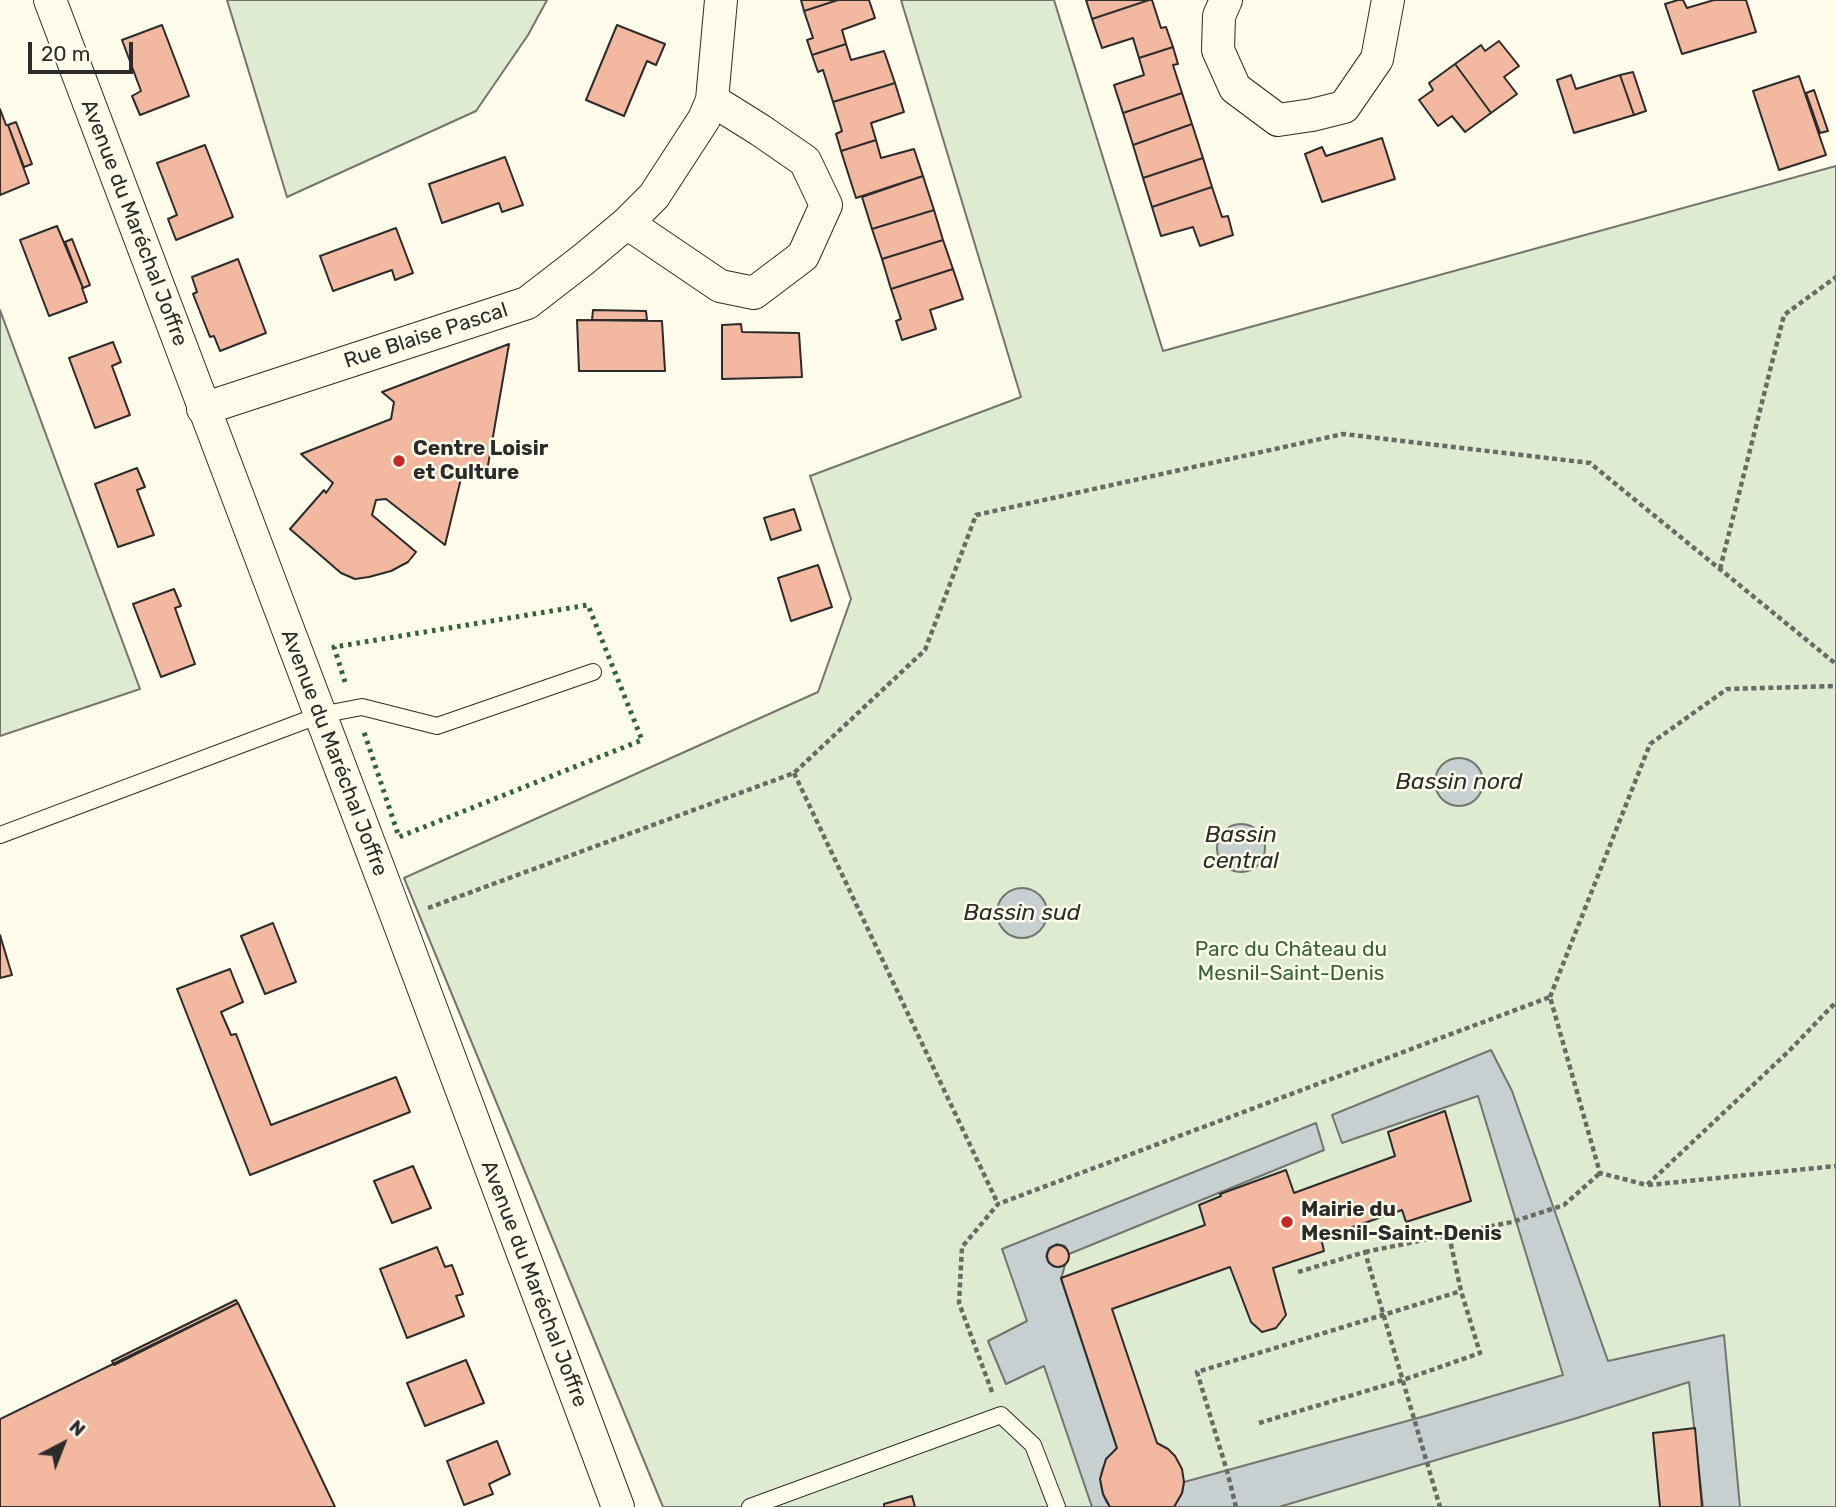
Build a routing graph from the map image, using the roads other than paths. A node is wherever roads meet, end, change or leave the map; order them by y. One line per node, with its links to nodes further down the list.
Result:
1 (50, 0): 7 (street, Avenue du Maréchal Joffre)
2 (721, 0): 5 (street, Rue Blaise Pascal)
3 (1226, 0): 4 (street)
4 (1388, 0)
5 (712, 100): 6 (street, Rue Blaise Pascal); 6 (street)
6 (628, 223): 7 (street, Rue Blaise Pascal)
7 (204, 409): 9 (street, Avenue du Maréchal Joffre)
8 (593, 672): 9 (lane)
9 (320, 715): 10 (lane); 11 (street, Avenue du Maréchal Joffre)
10 (0, 835)
11 (618, 1507)
12 (750, 1507): 13 (lane)
13 (1057, 1507)

